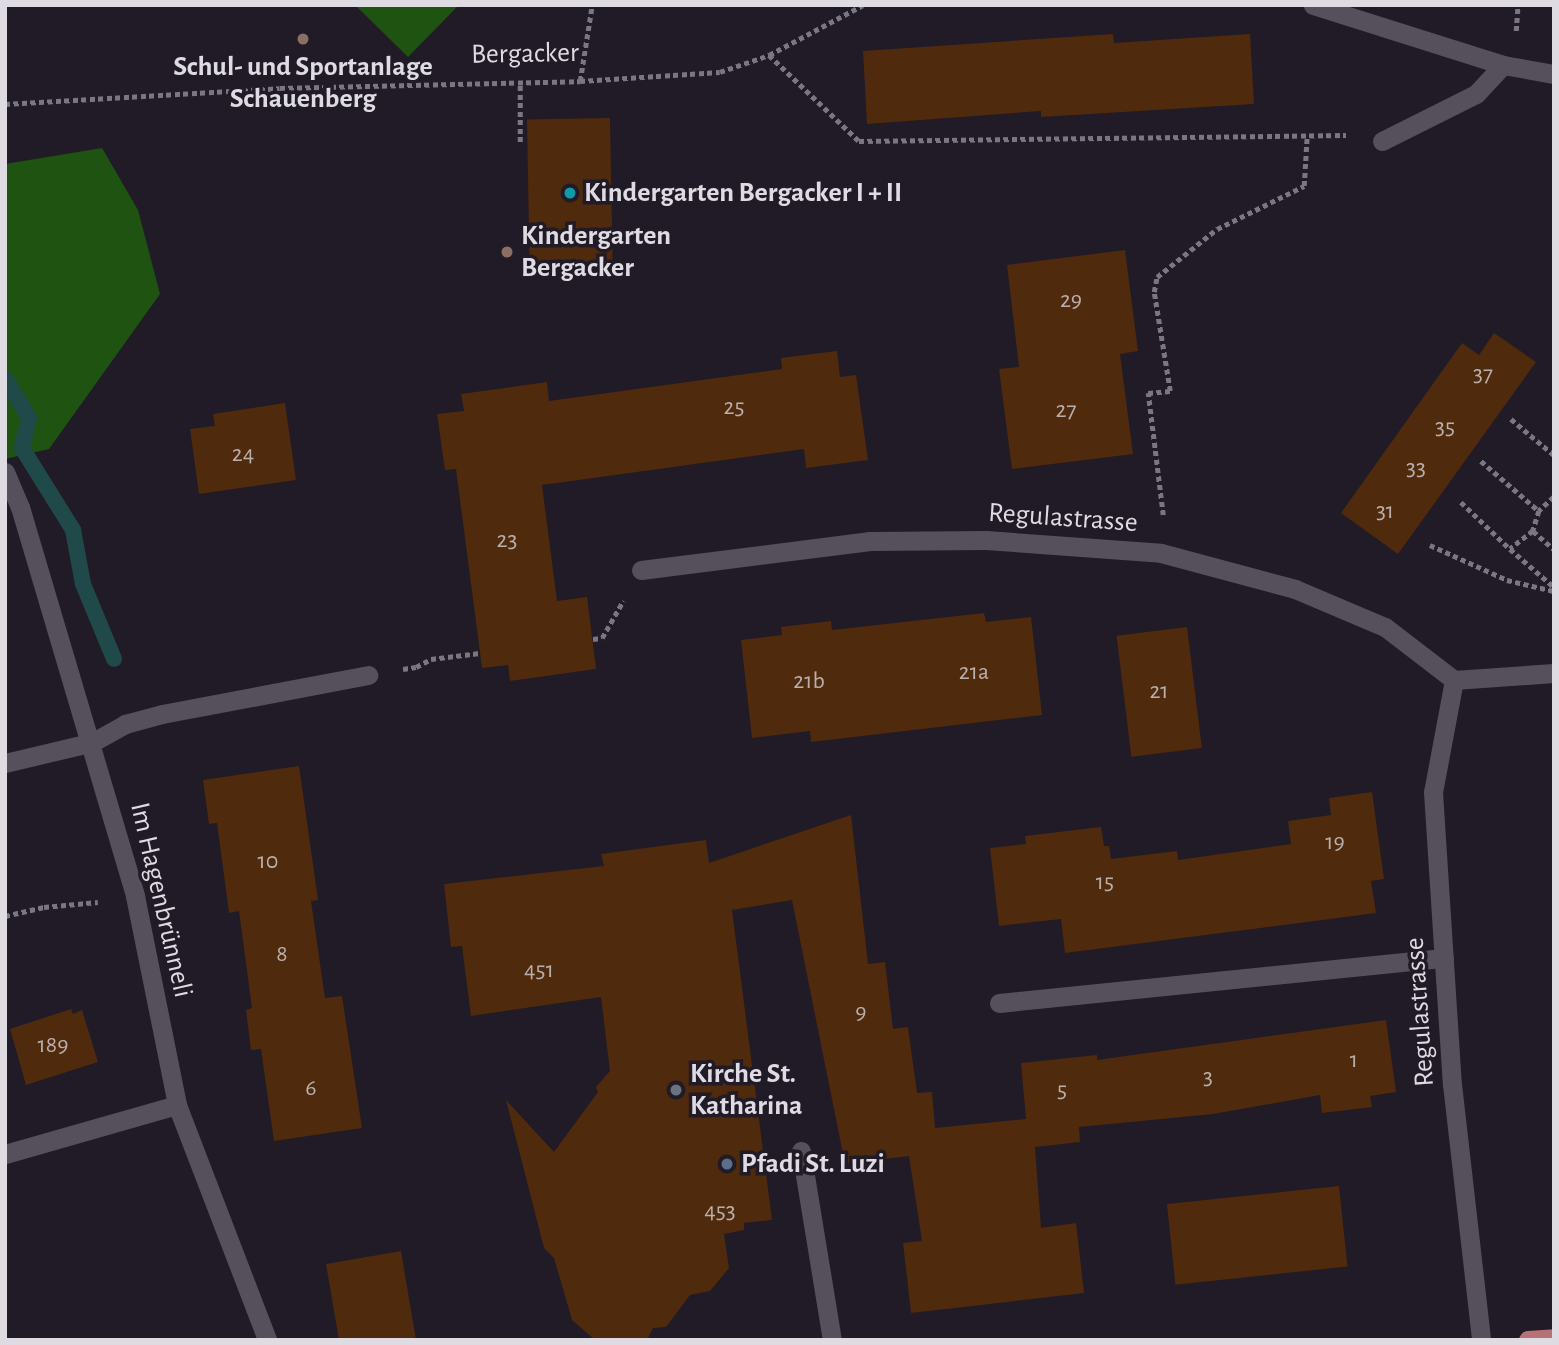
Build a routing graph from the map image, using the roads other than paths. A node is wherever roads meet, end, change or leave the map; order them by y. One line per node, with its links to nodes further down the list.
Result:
1 (1312, 5): 2 (street)
2 (1503, 65): 3 (street); 4 (street)
3 (1554, 74)
4 (1382, 141)
5 (5, 472): 10 (street, Im Hagenbrünneli)
6 (640, 570): 9 (street, Regulastrasse)
7 (1554, 673): 9 (street)
8 (368, 675): 10 (street)
9 (1454, 680): 12 (street, Regulastrasse)
10 (93, 742): 11 (street); 14 (street, Im Hagenbrünneli)
11 (5, 763)
12 (1444, 958): 13 (street); 20 (street, Regulastrasse)
13 (999, 1003)
14 (177, 1105): 16 (street); 18 (street, Im Hagenbrünneli)
15 (801, 1151): 19 (street)
16 (5, 1154)
17 (1554, 1338): 21 (main road)
18 (267, 1340)
19 (832, 1340)
20 (1481, 1340)
21 (1528, 1340)

